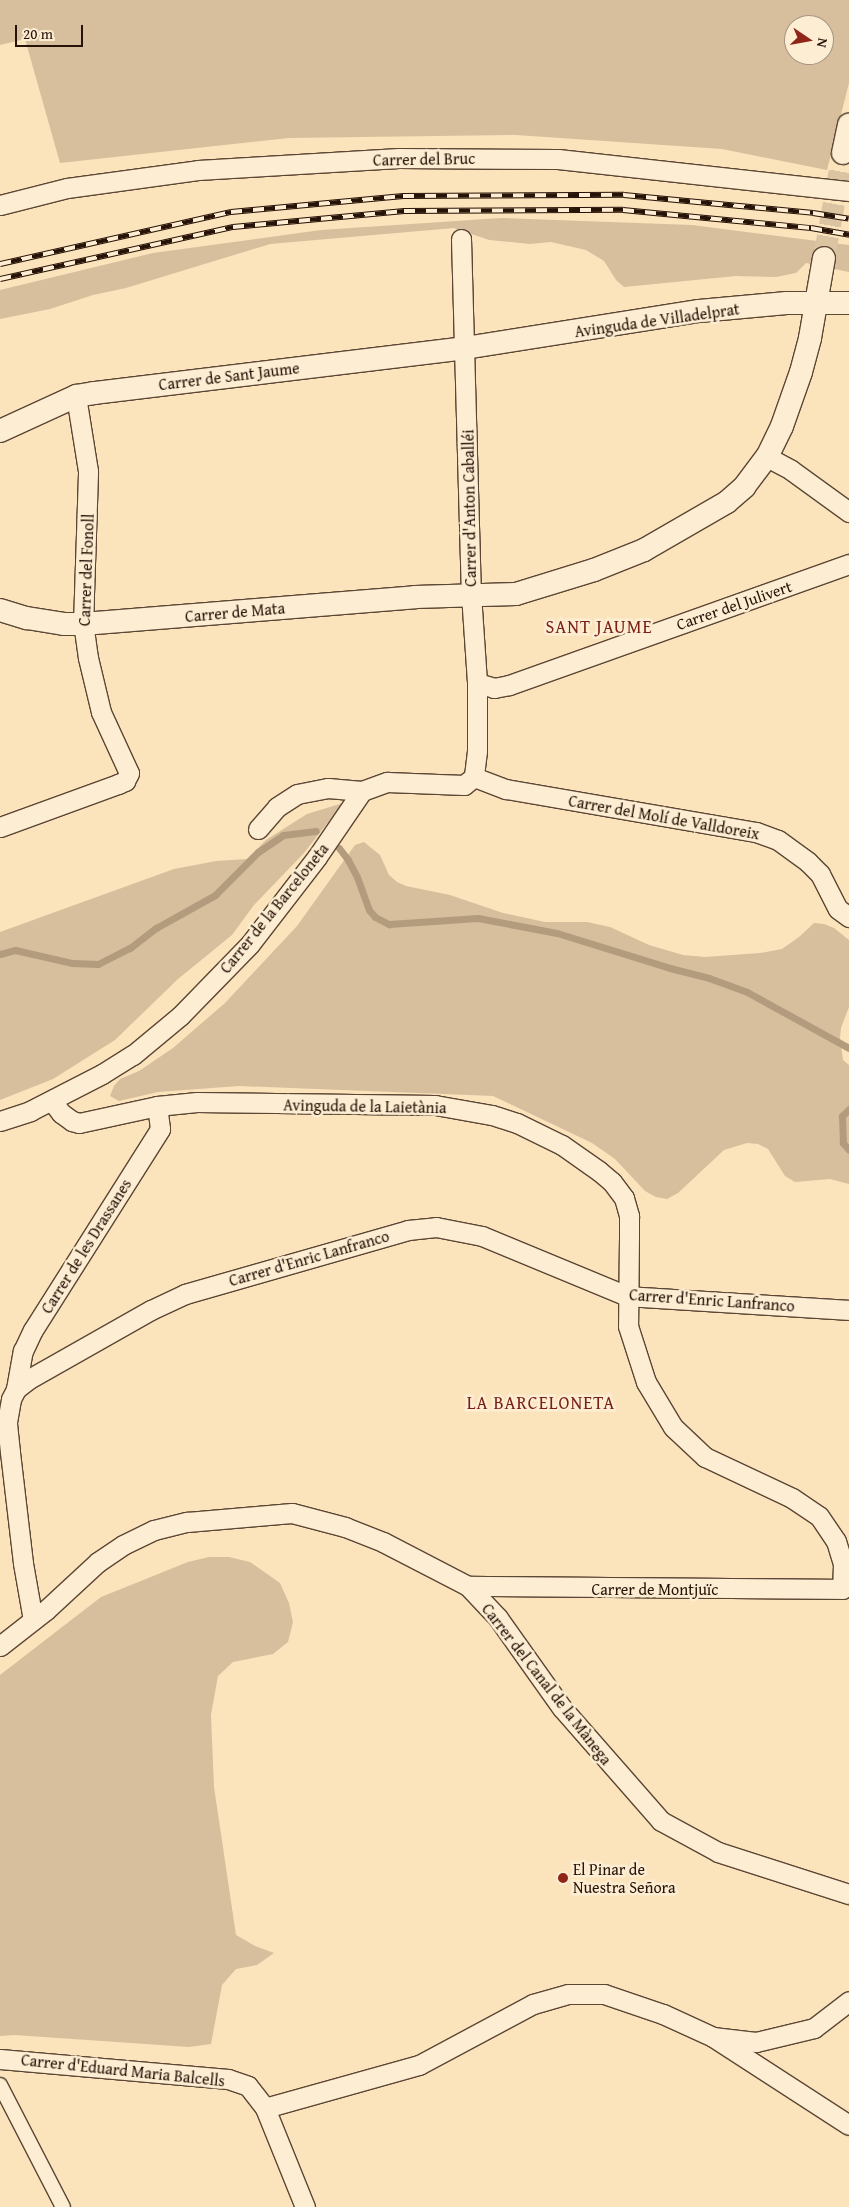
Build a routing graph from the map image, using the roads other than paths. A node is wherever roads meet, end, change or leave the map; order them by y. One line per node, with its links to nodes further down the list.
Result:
1 (849, 125): 2 (street)
2 (843, 152)
3 (849, 191): 4 (street, Carrer del Bruc)
4 (0, 205)
5 (461, 239): 9 (street, Carrer d'Anton Caballéi)
6 (824, 258): 7 (street, Carrer de Mata)
7 (816, 302): 8 (street, Avinguda de Villadelprat); 9 (street, Avinguda de Villadelprat); 12 (street, Carrer de Mata)
8 (849, 303)
9 (465, 348): 10 (street, Carrer de Sant Jaume); 15 (street, Carrer d'Anton Caballéi)
10 (76, 396): 11 (street, Carrer de Sant Jaume); 17 (street, Carrer del Fonoll)
11 (0, 431)
12 (767, 457): 13 (street); 15 (street, Carrer de Mata)
13 (849, 512)
14 (849, 564): 18 (street, Carrer del Julivert)
15 (471, 594): 17 (street, Carrer de Mata); 18 (street, Carrer d'Anton Caballéi)
16 (0, 610): 17 (street, Carrer de Mata)
17 (83, 624): 21 (street, Carrer del Fonoll)
18 (477, 683): 19 (street, Carrer d'Anton Caballéi)
19 (474, 778): 20 (street); 23 (street, Carrer del Molí de Valldoreix)
20 (362, 791): 22 (street); 24 (street, Carrer de la Barceloneta)
21 (0, 827)
22 (258, 830)
23 (849, 917)
24 (52, 1101): 25 (street, Avinguda de la Laietània); 26 (street, Carrer de la Barceloneta)
25 (157, 1106): 27 (street, Avinguda de la Laietània); 29 (street, Carrer de les Drassanes)
26 (0, 1121)
27 (627, 1296): 28 (street, Carrer d'Enric Lanfranco); 29 (street, Carrer d'Enric Lanfranco); 31 (street, Avinguda de la Laietània)
28 (849, 1310)
29 (16, 1389): 32 (street)
30 (468, 1586): 31 (street, Carrer de Montjuïc); 32 (street, Carrer del Canal de la Mànega); 34 (street, Carrer del Canal de la Mànega)
31 (842, 1589)
32 (33, 1620): 33 (street, Carrer del Canal de la Mànega)
33 (0, 1646)
34 (849, 1894)
35 (849, 2001): 36 (street)
36 (713, 2037): 39 (street); 40 (street)
37 (0, 2059): 39 (street, Carrer d'Eduard Maria Balcells)
38 (0, 2085): 41 (street)
39 (265, 2108): 42 (street, Carrer d'Eduard Maria Balcells)
40 (849, 2125)
41 (63, 2207)
42 (305, 2207)

